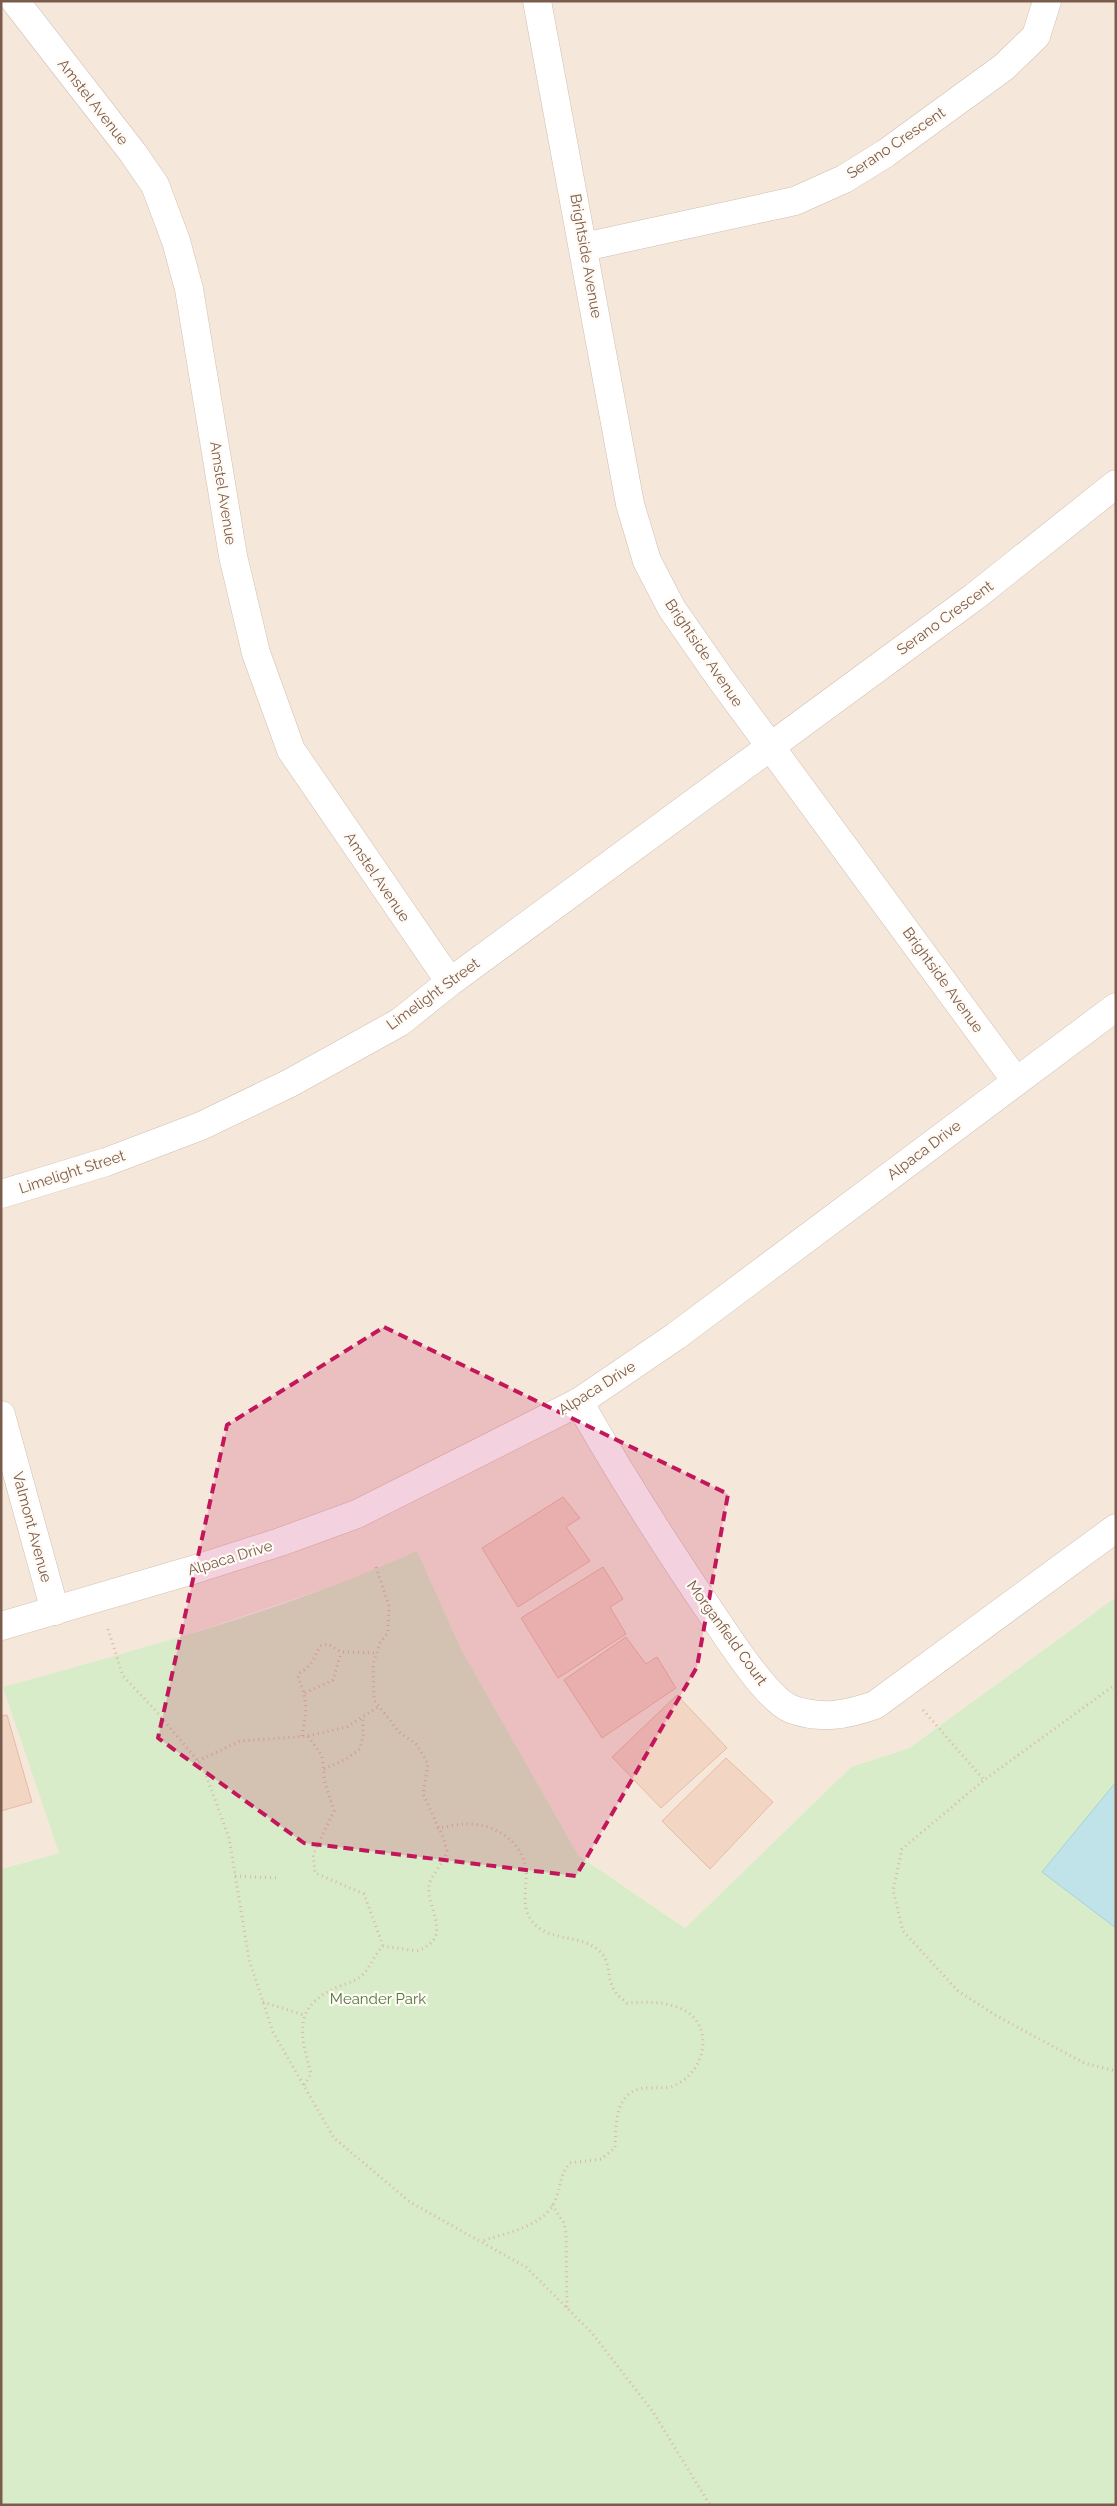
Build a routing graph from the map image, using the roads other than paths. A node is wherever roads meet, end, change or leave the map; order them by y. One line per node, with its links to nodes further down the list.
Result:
1 (15, 1): 7 (street, Amstel Avenue)
2 (538, 1): 4 (street, Brightside Avenue)
3 (1047, 1): 4 (street, Serano Crescent)
4 (584, 248): 6 (street, Brightside Avenue)
5 (1116, 484): 6 (street, Serano Crescent)
6 (771, 746): 7 (street, Limelight Street); 9 (street, Brightside Avenue)
7 (450, 982): 10 (street, Limelight Street)
8 (1116, 1007): 9 (street, Alpaca Drive)
9 (1016, 1081): 11 (street, Alpaca Drive)
10 (1, 1194)
11 (579, 1402): 13 (street, Morganfield Court); 14 (street, Alpaca Drive)
12 (1, 1415): 14 (street, Valmont Avenue)
13 (1116, 1528)
14 (55, 1611): 15 (street, Alpaca Drive)
15 (1, 1626)

